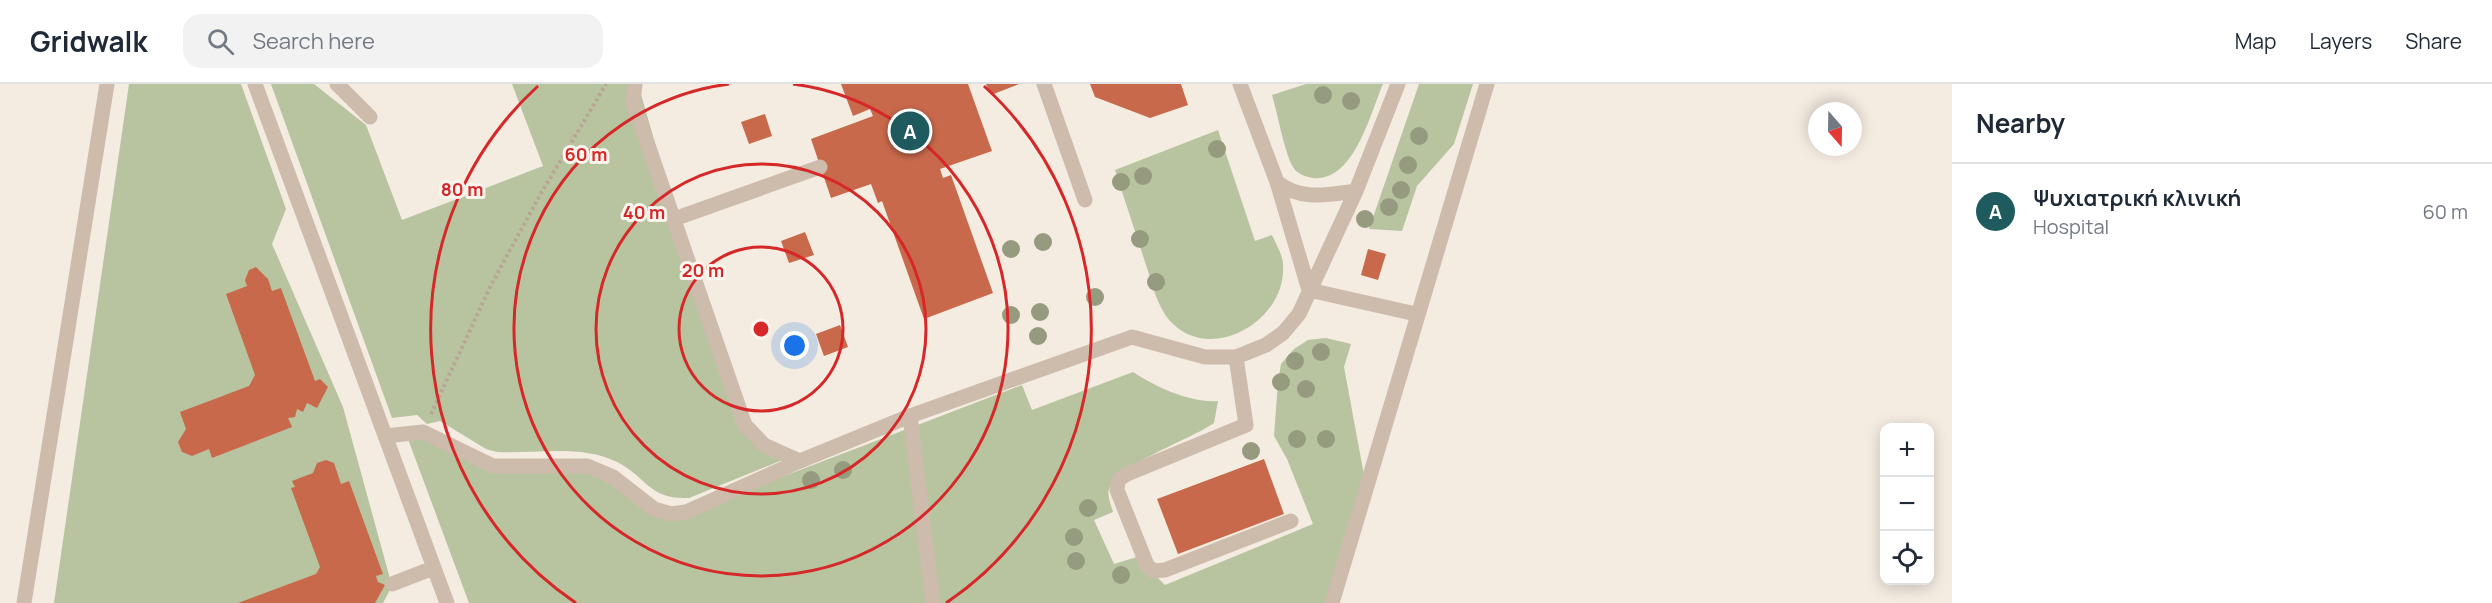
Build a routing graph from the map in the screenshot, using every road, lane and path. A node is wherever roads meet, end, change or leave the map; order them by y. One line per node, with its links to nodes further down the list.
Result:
1 (107, 84): 26 (street)
2 (255, 84): 21 (street)
3 (337, 84): 10 (street)
4 (606, 84): 20 (path)
5 (635, 84): 15 (street)
6 (1044, 84): 14 (street)
7 (1240, 84): 12 (street)
8 (1398, 84): 13 (street)
9 (1487, 84): 17 (street)
10 (370, 117)
11 (820, 167): 15 (street)
12 (1277, 182): 13 (street); 16 (street)
13 (1356, 191): 16 (street)
14 (1085, 200)
15 (674, 219): 22 (street)
16 (1309, 290): 17 (street); 18 (street)
17 (1416, 314): 29 (street)
18 (1236, 357): 19 (street); 23 (street)
19 (910, 416): 22 (street); 28 (street)
20 (423, 432): 21 (street); 22 (street)
21 (385, 436): 24 (street)
22 (800, 461)
23 (1290, 521)
24 (434, 568): 25 (street); 27 (street)
25 (392, 584)
26 (24, 603)
27 (447, 603)
28 (933, 603)
29 (1332, 603)

